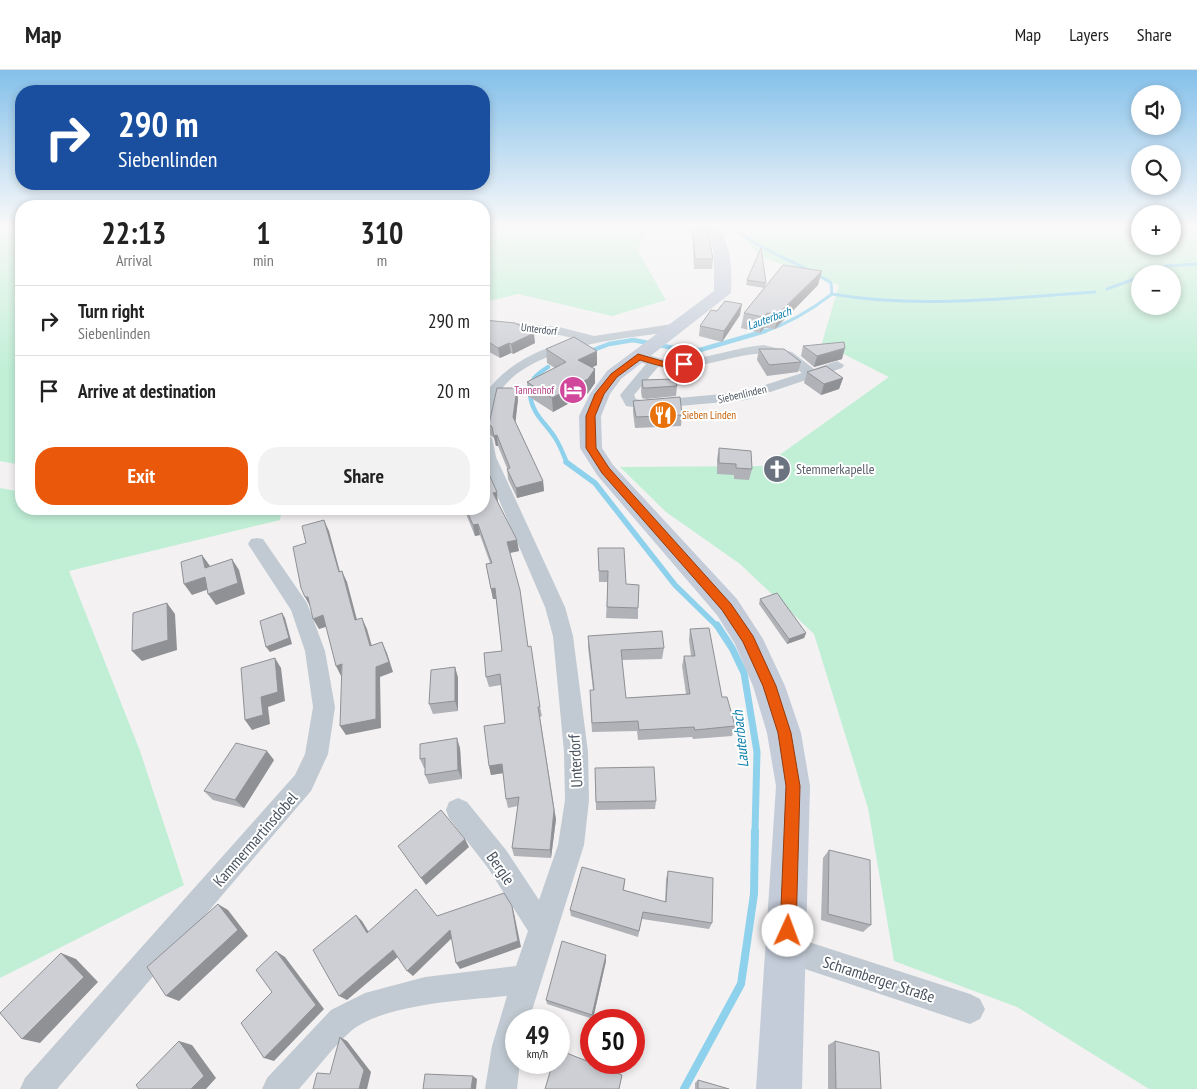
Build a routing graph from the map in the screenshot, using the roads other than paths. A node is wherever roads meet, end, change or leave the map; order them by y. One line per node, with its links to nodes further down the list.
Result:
1 (723, 276): 3 (main road)
2 (490, 325): 4 (street, Unterdorf)
3 (680, 327): 4 (street, Unterdorf); 5 (main road)
4 (594, 339): 8 (street, Unterdorf)
5 (651, 352): 7 (street); 7 (street, Siebenlinden); 13 (main road)
6 (837, 365): 7 (street, Siebenlinden)
7 (812, 374)
8 (490, 396)
9 (490, 461): 12 (street, Unterdorf)
10 (257, 544): 16 (street, Kammermartinsdobel)
11 (458, 810): 12 (street, Bergle)
12 (542, 928): 14 (street, Unterdorf)
13 (787, 949): 15 (street, Schramberger Straße); 19 (main road)
14 (526, 978): 17 (street); 18 (street, Unterdorf)
15 (970, 1009)
16 (36, 1089)
17 (278, 1089)
18 (501, 1089)
19 (779, 1089)

